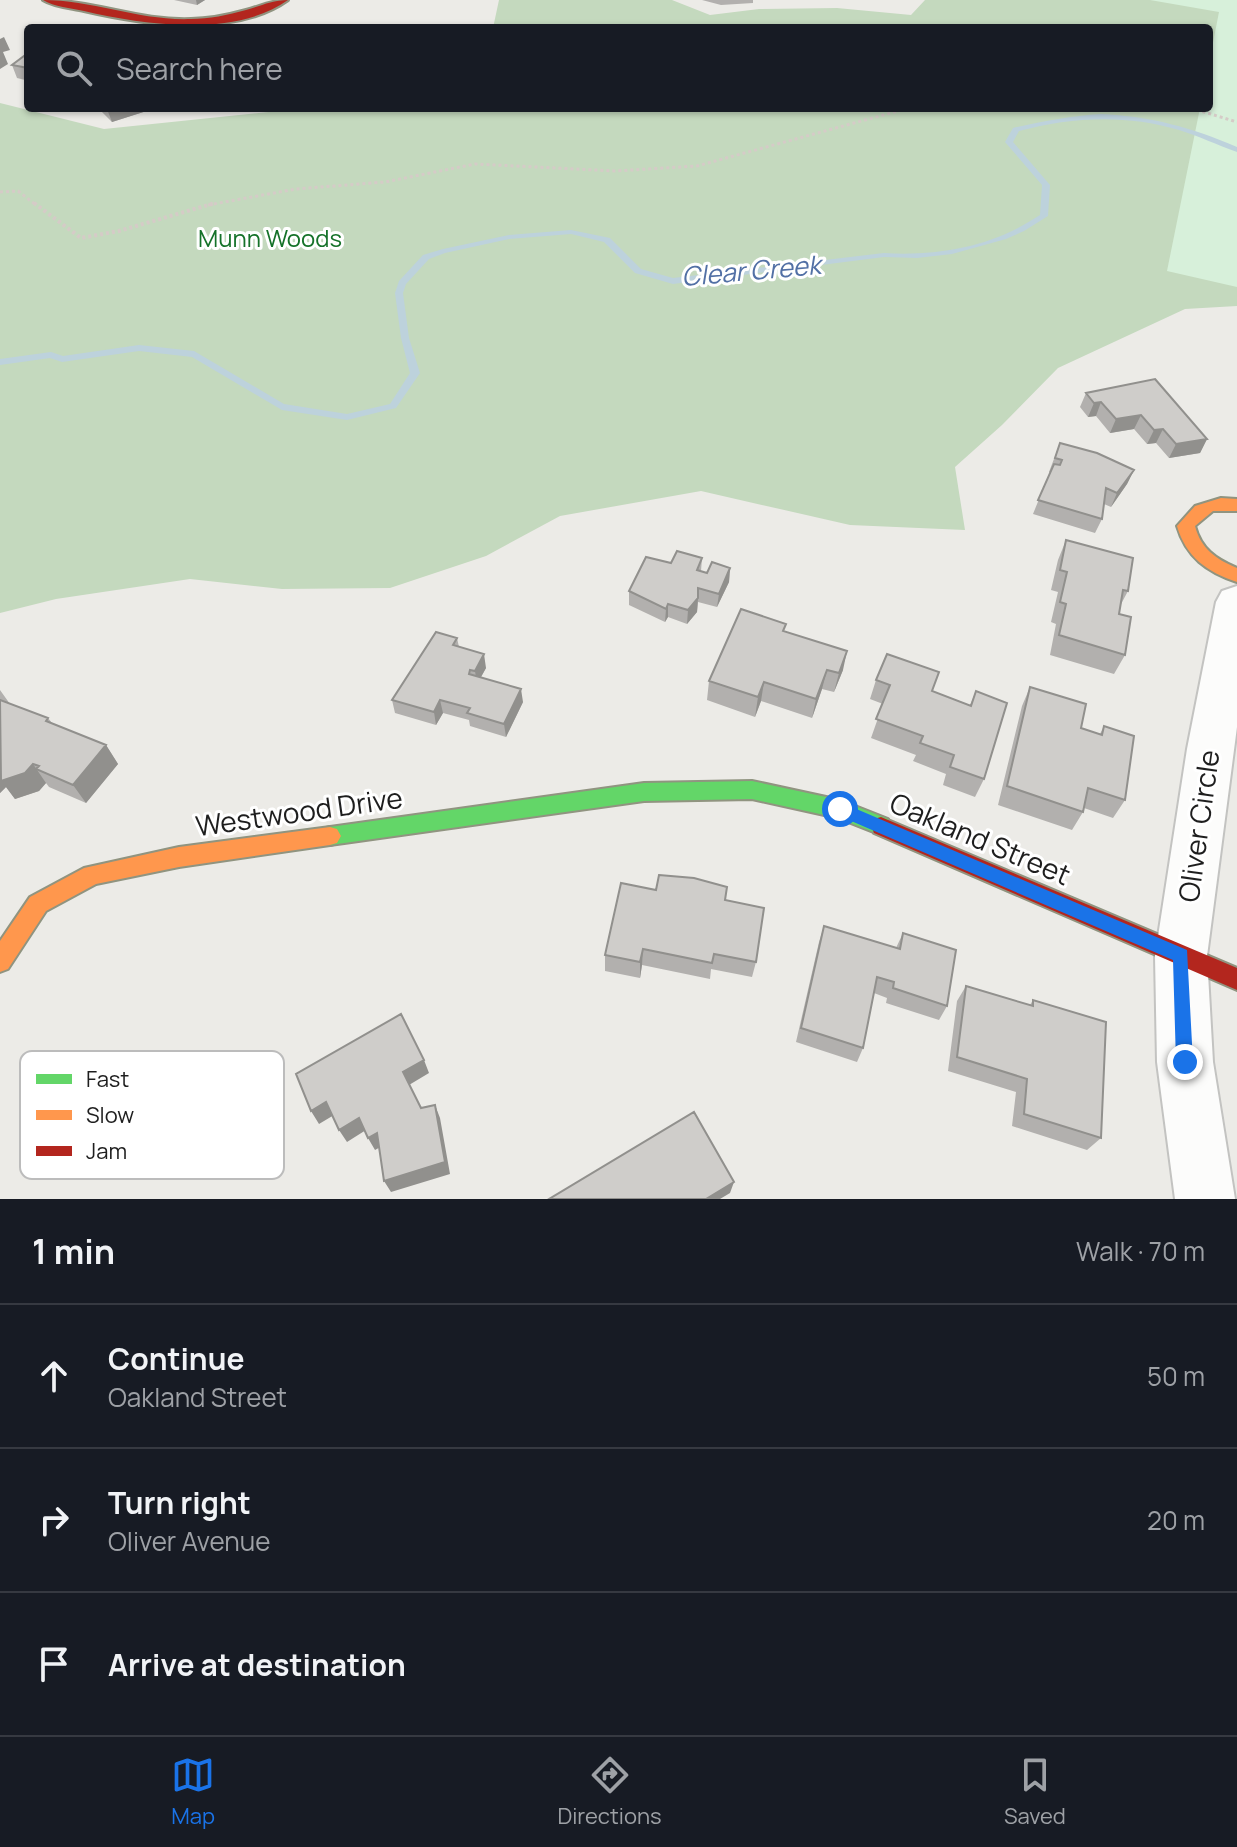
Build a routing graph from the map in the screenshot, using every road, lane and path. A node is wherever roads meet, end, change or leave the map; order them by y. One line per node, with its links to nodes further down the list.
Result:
1 (48, 0): 3 (street)
2 (283, 0): 4 (street)
3 (158, 24)
4 (212, 24)
5 (894, 112): 8 (path)
6 (1204, 112): 7 (path)
7 (1237, 122)
8 (0, 192)
9 (1237, 505): 10 (street)
10 (1237, 575)
11 (1237, 602): 13 (street, Oliver Circle)
12 (644, 792): 13 (street, Oakland Street); 14 (street, Westwood Drive)
13 (1181, 956): 15 (street, Oakland Street); 16 (street, Oliver Circle)
14 (0, 961)
15 (1237, 979)
16 (1205, 1199)

